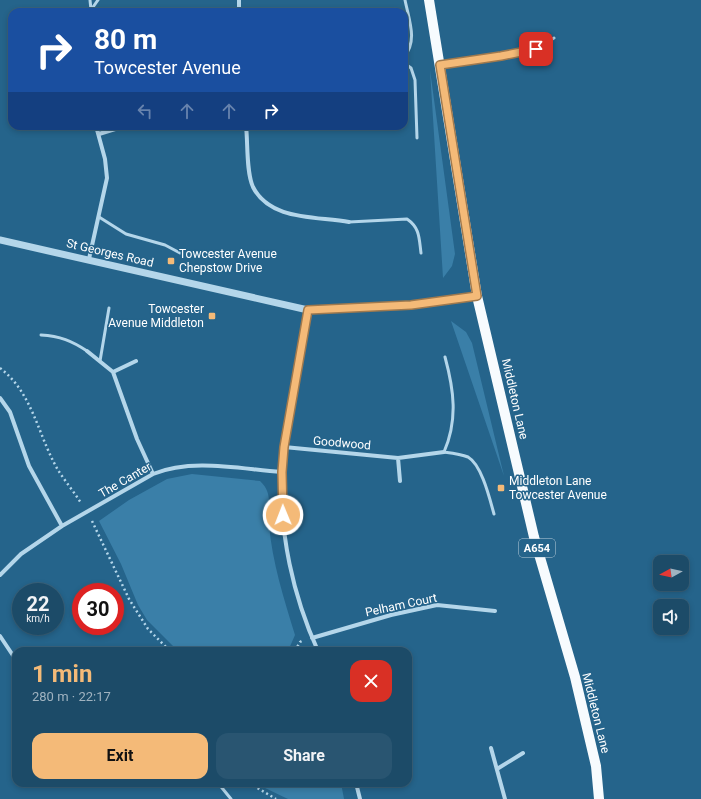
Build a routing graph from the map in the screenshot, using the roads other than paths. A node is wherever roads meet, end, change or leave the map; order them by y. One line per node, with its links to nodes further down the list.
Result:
1 (429, 0): 5 (main road, Middleton Lane / A654)
2 (408, 16): 4 (lane)
3 (554, 38): 5 (lane)
4 (408, 52)
5 (440, 65): 18 (main road, Middleton Lane / A654)
6 (408, 66): 11 (lane)
7 (98, 130): 10 (street)
8 (112, 130): 10 (street)
9 (246, 130): 13 (street)
10 (99, 134): 12 (street)
11 (417, 138)
12 (99, 217): 15 (lane); 17 (street)
13 (349, 222): 16 (lane)
14 (0, 240): 17 (street, St Georges Road)
15 (180, 253)
16 (422, 253)
17 (89, 259): 20 (street, St Georges Road)
18 (477, 296): 20 (street, St Georges Road); 50 (main road, Middleton Lane / A654)
19 (109, 308): 24 (lane)
20 (308, 310): 28 (street)
21 (41, 335): 22 (lane)
22 (87, 351): 24 (street)
23 (445, 357): 29 (lane)
24 (100, 361): 26 (street)
25 (136, 361): 26 (street)
26 (113, 372): 32 (street)
27 (0, 398): 35 (street)
28 (284, 447): 30 (street, Goodwood); 31 (street)
29 (444, 452): 30 (street, Goodwood); 34 (lane)
30 (398, 458): 33 (street)
31 (282, 472): 32 (street, The Canter); 39 (street)
32 (153, 474): 35 (street, The Canter)
33 (400, 481)
34 (494, 514)
35 (62, 526): 36 (street, The Canter)
36 (0, 576)
37 (495, 611): 39 (street, Pelham Court)
38 (0, 636): 41 (street)
39 (312, 638): 40 (street)
40 (316, 647)
41 (12, 654)
42 (491, 748): 44 (street)
43 (523, 754): 44 (street)
44 (497, 769): 49 (street)
45 (222, 787): 47 (lane)
46 (357, 787): 48 (street)
47 (232, 799)
48 (360, 799)
49 (505, 799)
50 (599, 799)

